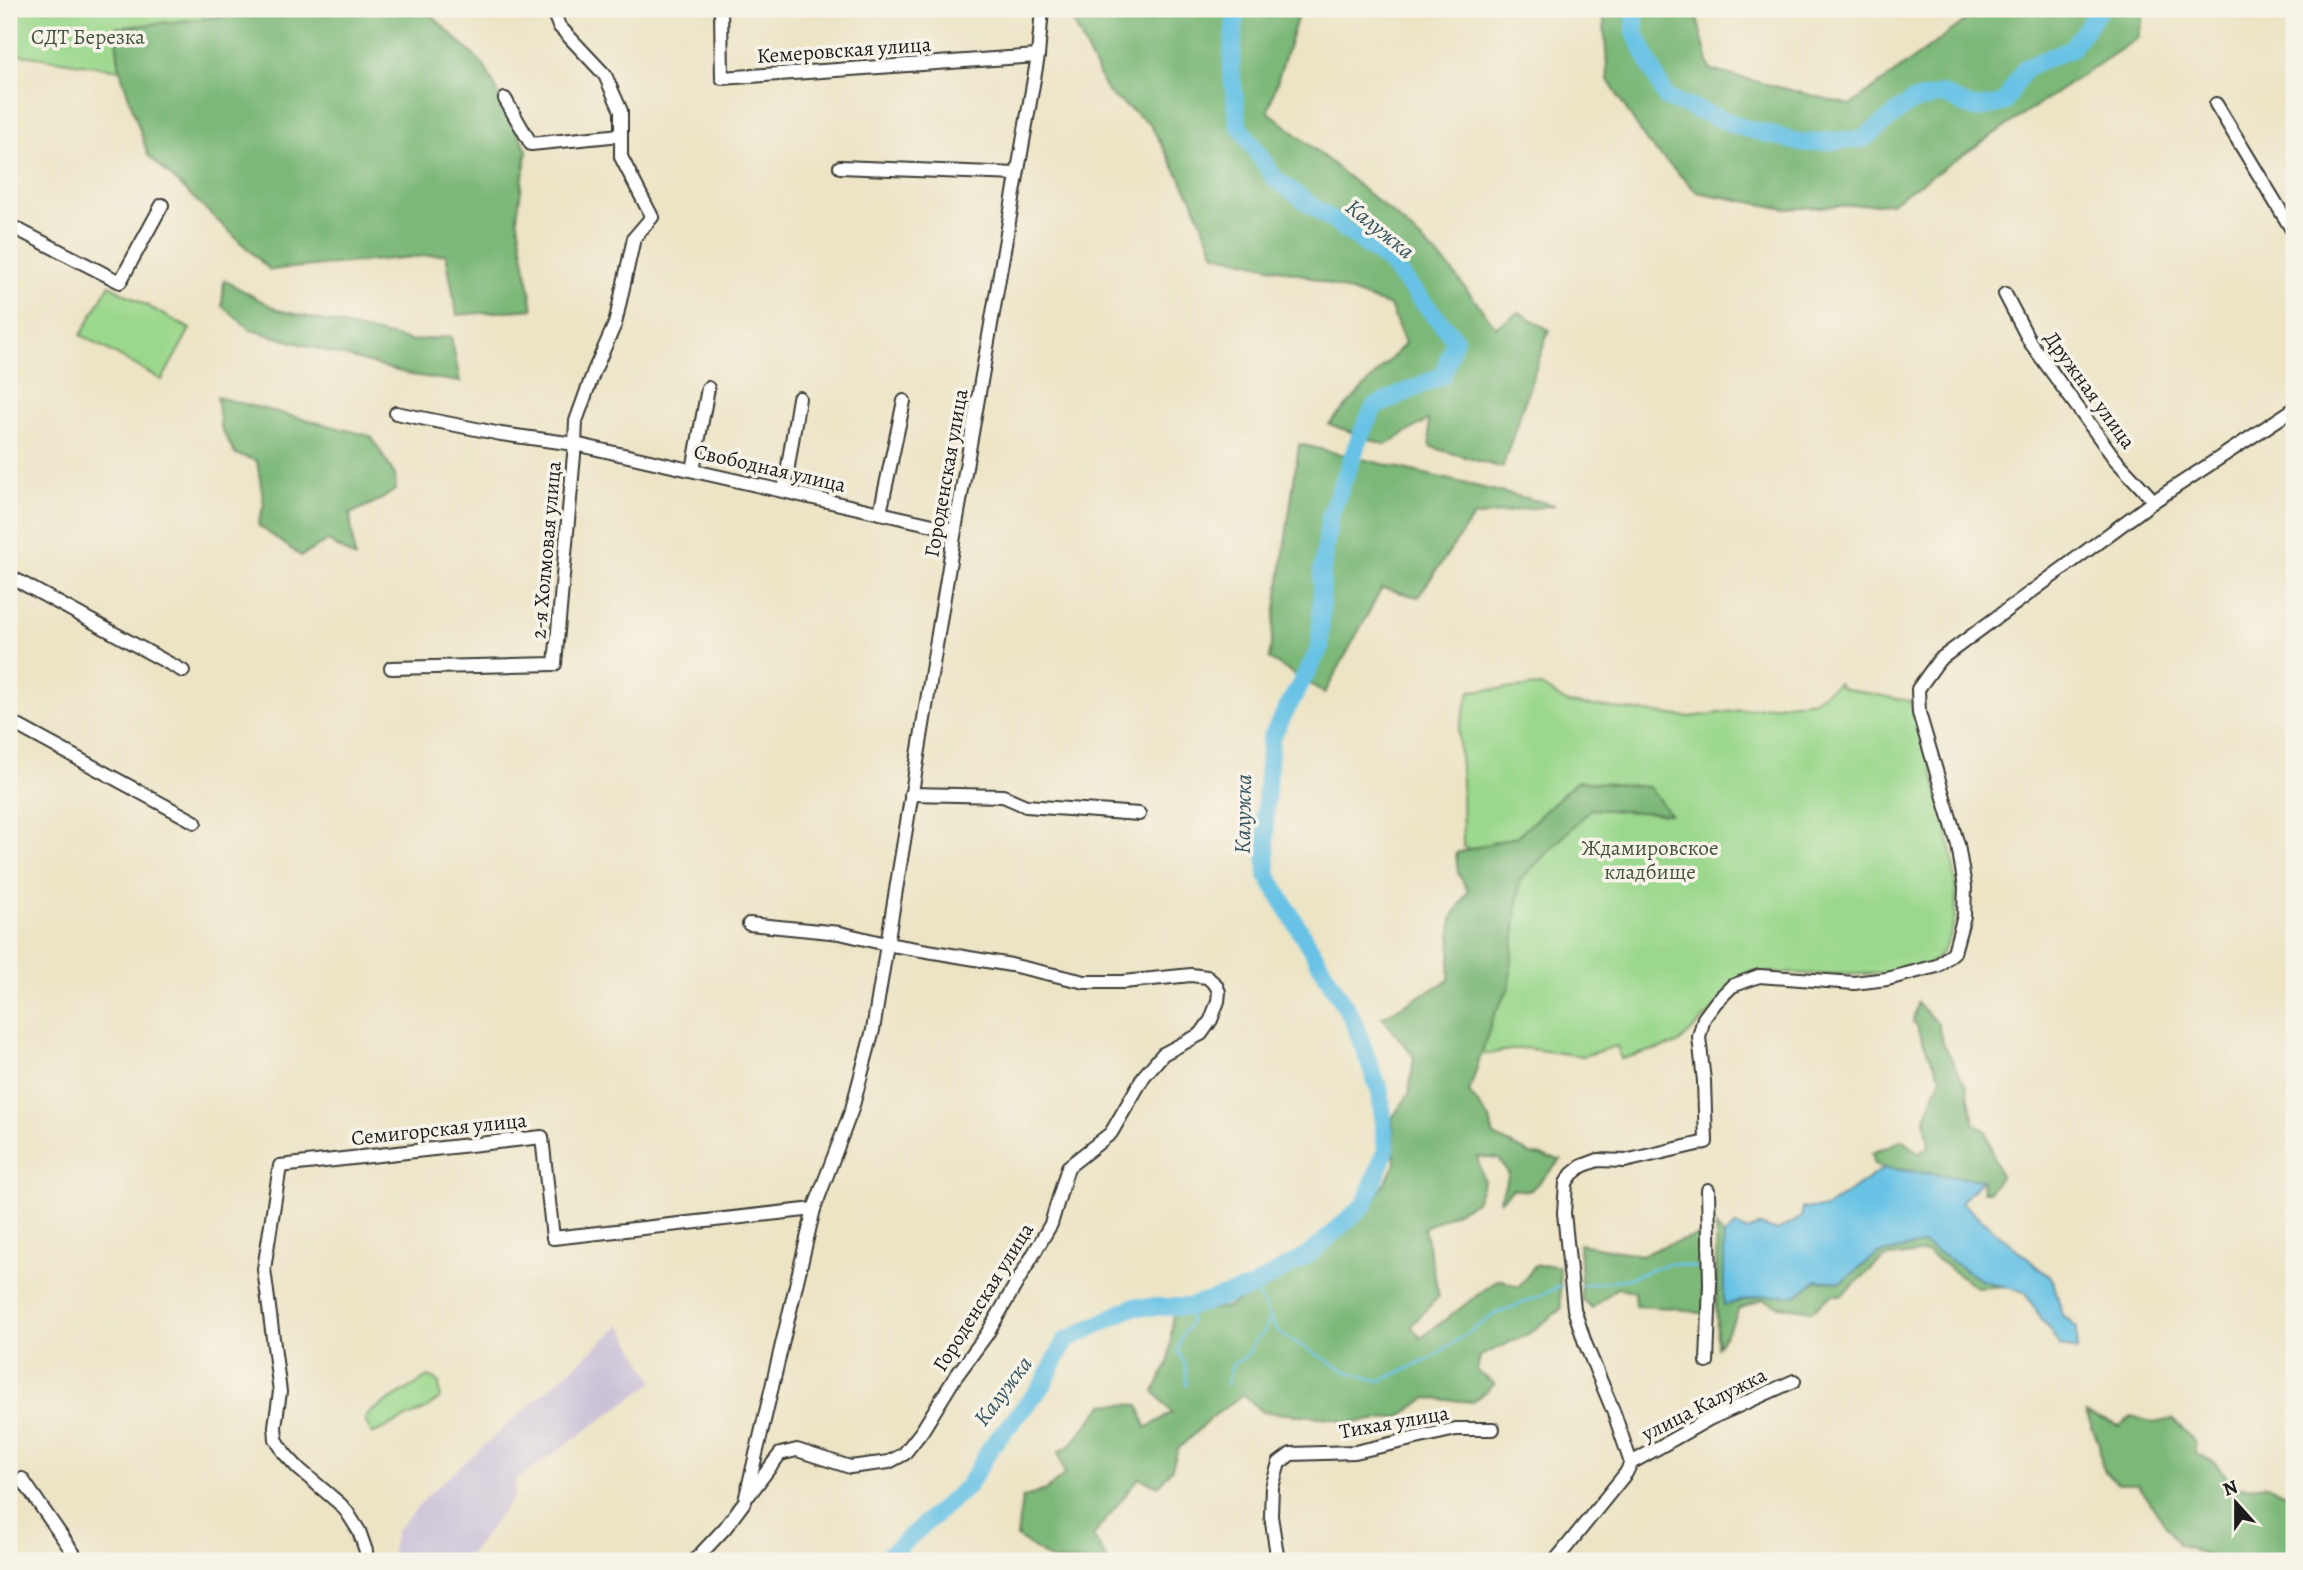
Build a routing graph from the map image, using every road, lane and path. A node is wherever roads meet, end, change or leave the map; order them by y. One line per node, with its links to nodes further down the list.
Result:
1 (552, 9): 7 (street)
2 (721, 9): 4 (street, Кемеровская улица)
3 (1042, 9): 4 (street, Городенская улица)
4 (1038, 56): 9 (street, Городенская улица)
5 (505, 99): 7 (street)
6 (2216, 104): 12 (street)
7 (621, 135): 19 (street)
8 (841, 167): 9 (street)
9 (1017, 174): 24 (street, Городенская улица)
10 (162, 205): 11 (street)
11 (9, 225)
12 (2294, 233)
13 (2005, 294): 22 (street, Дружная улица)
14 (708, 388): 20 (street)
15 (799, 398): 21 (street)
16 (905, 401): 23 (street)
17 (2294, 409): 22 (street)
18 (396, 413): 19 (street, Свободная улица)
19 (575, 444): 20 (street, Свободная улица); 26 (street, 2-я Холмовая улица)
20 (693, 470): 21 (street, Свободная улица)
21 (784, 491): 23 (street, Свободная улица)
22 (2154, 501): 39 (street)
23 (880, 513): 24 (street, Свободная улица)
24 (955, 530): 29 (street, Городенская улица)
25 (9, 576): 27 (street)
26 (391, 668)
27 (183, 671)
28 (9, 721): 31 (street)
29 (911, 794): 30 (street); 33 (street, Городенская улица)
30 (1139, 814)
31 (195, 822)
32 (749, 924): 33 (street, Городенская улица)
33 (886, 944): 35 (street, Городенская улица); 41 (street, Городенская улица)
34 (1708, 1190): 36 (street)
35 (814, 1209): 41 (street, Городенская улица); 43 (street, Семигорская улица)
36 (1707, 1362)
37 (1794, 1381): 39 (street, улица Калужка)
38 (1493, 1429): 45 (street, Тихая улица)
39 (1631, 1463): 46 (street, улица Калужка)
40 (22, 1479): 42 (street)
41 (745, 1501): 44 (street, Городенская улица)
42 (79, 1561)
43 (366, 1561)
44 (694, 1561)
45 (1278, 1561)
46 (1555, 1561)

